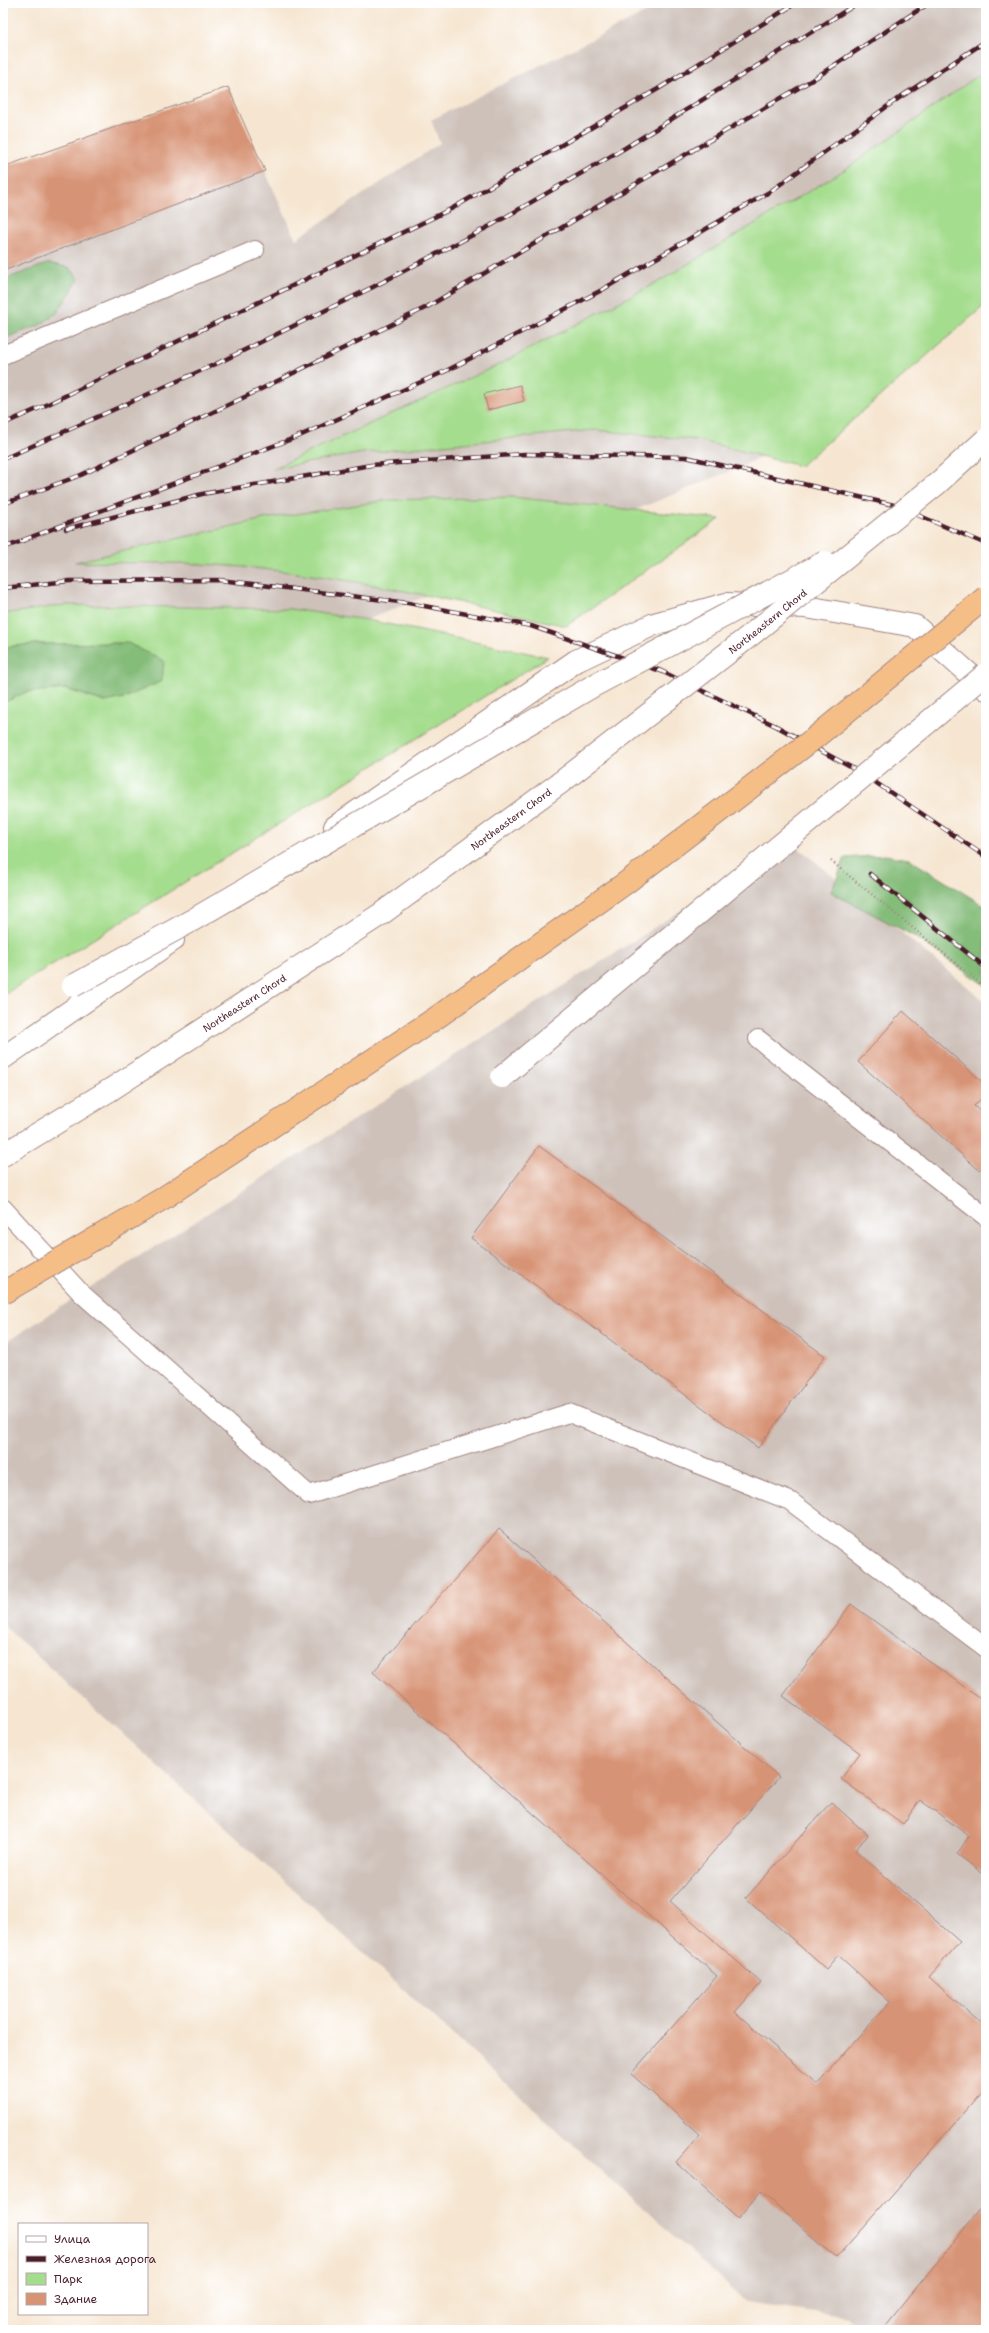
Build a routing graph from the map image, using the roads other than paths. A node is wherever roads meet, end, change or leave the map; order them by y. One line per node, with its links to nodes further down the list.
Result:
1 (255, 250): 2 (lane)
2 (3, 355)
3 (986, 439): 4 (street, Northeastern Chord, bridge)
4 (870, 538): 8 (street, bridge); 12 (street, Northeastern Chord, bridge)
5 (986, 597): 15 (main road, bridge)
6 (986, 674): 11 (street, bridge)
7 (986, 689): 10 (street)
8 (73, 986)
9 (758, 1039): 14 (lane)
10 (3, 1058)
11 (502, 1077)
12 (3, 1155)
13 (3, 1208): 16 (lane)
14 (986, 1217)
15 (3, 1292)
16 (986, 1648)

